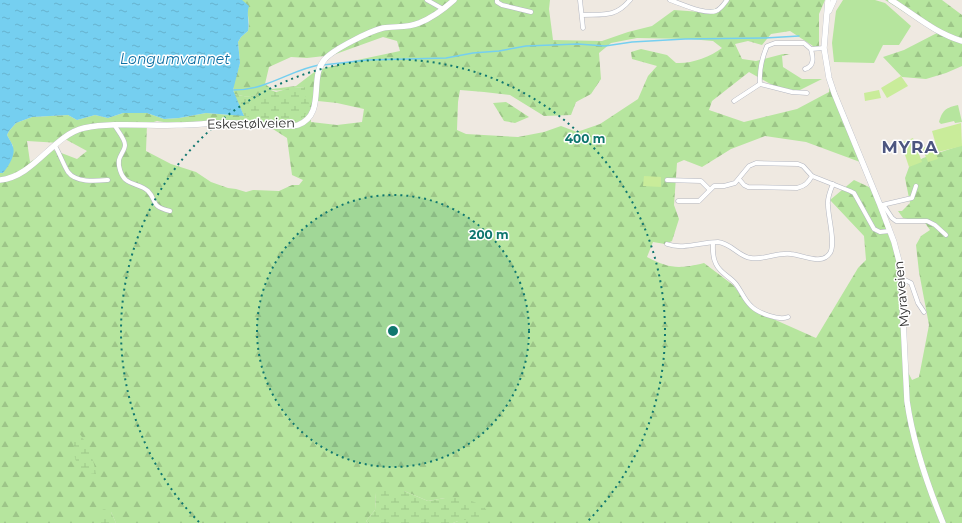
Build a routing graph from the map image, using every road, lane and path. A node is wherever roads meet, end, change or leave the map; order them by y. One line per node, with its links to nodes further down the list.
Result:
1 (427, 0): 11 (street)
2 (454, 0): 11 (main road, Eskestølveien)
3 (497, 0): 12 (street)
4 (580, 0): 13 (street)
5 (630, 0): 13 (street)
6 (670, 0): 7 (street)
7 (727, 0)
8 (828, 0): 14 (main road, Myraveien)
9 (834, 0): 14 (main road, Myraveien)
10 (891, 0): 16 (main road)
11 (442, 9): 23 (main road, Eskestølveien)
12 (531, 12)
13 (582, 15): 15 (street)
14 (827, 17): 17 (main road, Myraveien)
15 (583, 28)
16 (962, 41)
17 (824, 48): 18 (street); 34 (main road, Myraveien)
18 (811, 49): 19 (street); 20 (street)
19 (805, 69)
20 (760, 84): 21 (street); 22 (street)
21 (807, 93)
22 (734, 101)
23 (115, 126): 24 (main road, Eskestølveien); 35 (street)
24 (55, 146): 27 (main road, Eskestølveien); 28 (street)
25 (812, 176): 26 (street); 26 (street); 30 (street)
26 (739, 179): 32 (street)
27 (0, 180)
28 (108, 180)
29 (667, 180): 32 (street)
30 (833, 184): 36 (street); 38 (street)
31 (916, 186): 34 (street)
32 (709, 189): 33 (street)
33 (678, 201)
34 (882, 206): 36 (main road, Myraveien); 37 (street)
35 (170, 211)
36 (890, 231): 40 (main road, Myraveien)
37 (946, 235)
38 (713, 243): 39 (street); 42 (street)
39 (667, 244)
40 (901, 278): 41 (street); 43 (main road, Myraveien)
41 (924, 312)
42 (788, 317)
43 (943, 523)

